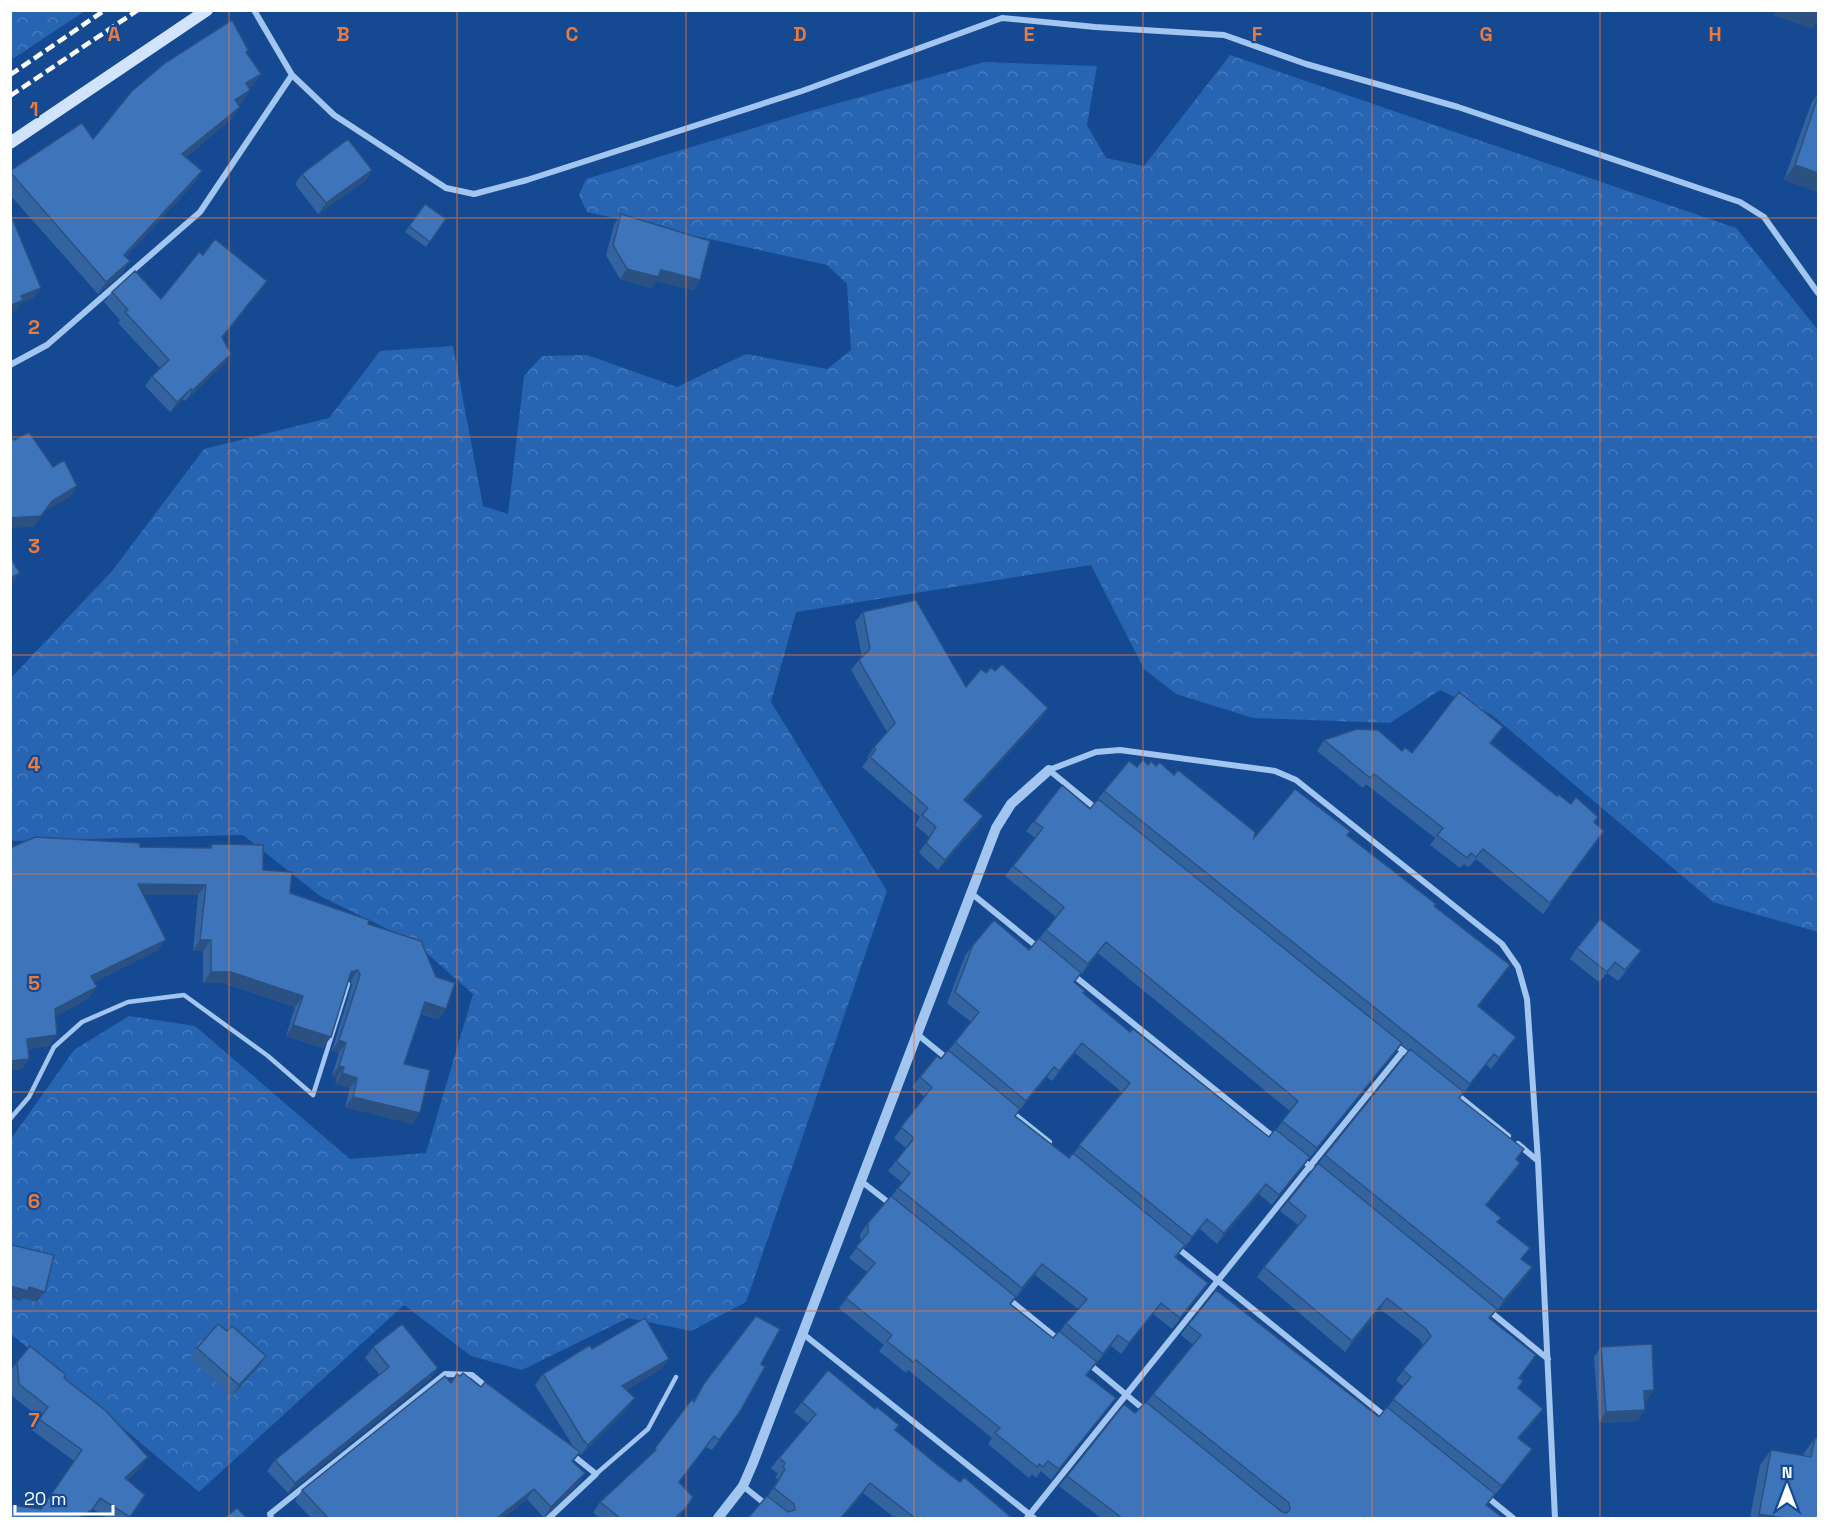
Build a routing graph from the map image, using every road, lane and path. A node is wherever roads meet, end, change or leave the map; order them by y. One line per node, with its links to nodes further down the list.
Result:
1 (207, 10): 4 (main road)
2 (255, 10): 3 (street)
3 (292, 75): 5 (street); 6 (street)
4 (10, 143)
5 (1818, 293)
6 (10, 365)
7 (1048, 770): 8 (street); 9 (street); 24 (street)
8 (1107, 817)
9 (971, 893): 10 (street); 13 (street)
10 (1043, 951)
11 (1062, 966): 21 (street)
12 (348, 984): 20 (lane)
13 (917, 1034): 16 (street); 27 (street)
14 (1385, 1036): 15 (street)
15 (1403, 1051): 17 (street); 25 (street)
16 (951, 1062)
17 (1421, 1066)
18 (1449, 1088): 24 (street)
19 (1006, 1107): 22 (street)
20 (10, 1119)
21 (1282, 1144)
22 (1052, 1145)
23 (1292, 1152): 25 (street)
24 (1538, 1161): 36 (street)
25 (1310, 1166): 26 (street); 30 (street)
26 (1320, 1174)
27 (860, 1180): 28 (street); 33 (street)
28 (898, 1211)
29 (1172, 1244): 30 (street)
30 (1218, 1282): 38 (street); 41 (street)
31 (998, 1292): 34 (street)
32 (1478, 1302): 36 (street)
33 (802, 1333): 44 (street); 47 (street)
34 (1062, 1343)
35 (1081, 1358): 38 (street)
36 (1548, 1359): 52 (street)
37 (676, 1377): 43 (lane)
38 (1126, 1394): 40 (street); 47 (street)
39 (499, 1396): 48 (street)
40 (1153, 1416)
41 (1393, 1422)
42 (561, 1446): 43 (street)
43 (596, 1474): 49 (street)
44 (743, 1486): 46 (street); 50 (street)
45 (1476, 1489): 51 (street)
46 (775, 1512)
47 (1030, 1517)
48 (271, 1518)
49 (549, 1518)
50 (718, 1518)
51 (1513, 1518)
52 (1555, 1518)

